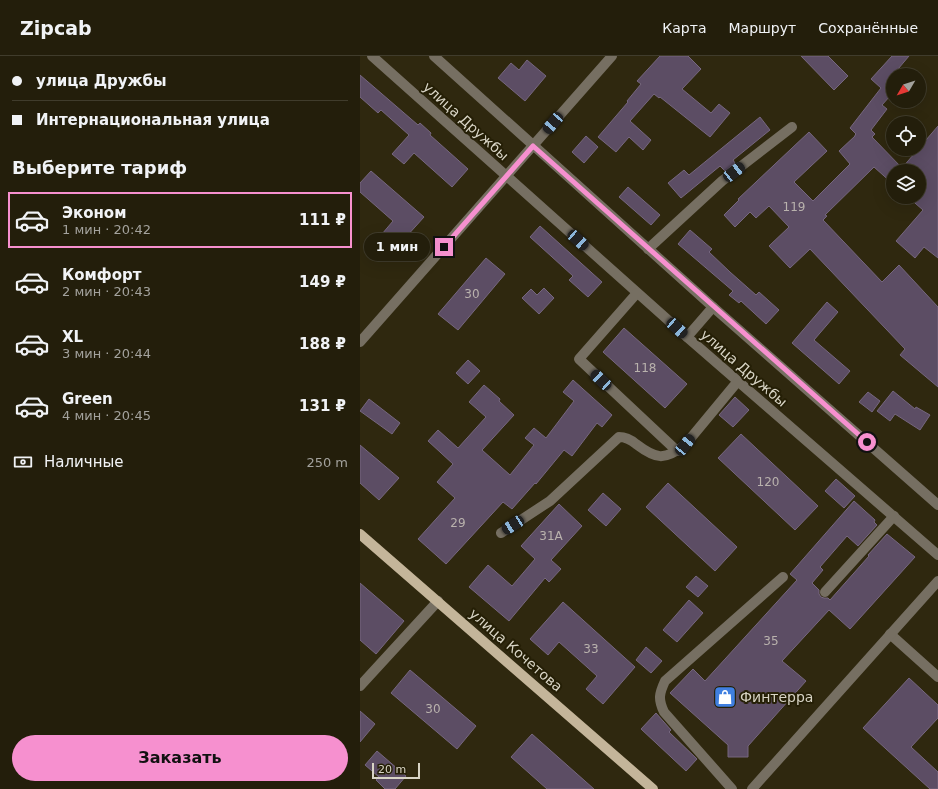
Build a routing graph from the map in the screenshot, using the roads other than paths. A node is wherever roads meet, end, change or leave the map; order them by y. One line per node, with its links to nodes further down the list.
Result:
1 (372, 56): 6 (street, улица Дружбы)
2 (434, 56): 5 (street, улица Дружбы)
3 (612, 56): 5 (street)
4 (792, 127): 7 (street)
5 (533, 146): 6 (street); 7 (street, улица Дружбы)
6 (507, 176): 8 (street, улица Дружбы); 11 (street)
7 (648, 249): 9 (street, улица Дружбы)
8 (637, 293): 10 (street, улица Дружбы); 13 (street)
9 (713, 306): 10 (street); 14 (street, улица Дружбы)
10 (687, 337): 12 (street, улица Дружбы)
11 (360, 342)
12 (738, 381): 13 (street); 15 (street, улица Дружбы)
13 (677, 451): 16 (street)
14 (938, 505)
15 (894, 516): 18 (street, улица Дружбы); 21 (street)
16 (501, 533)
17 (360, 534): 22 (main road, улица Кочетова)
18 (938, 555)
19 (783, 577): 27 (street)
20 (938, 581): 23 (street)
21 (825, 592)
22 (438, 601): 25 (street); 26 (main road, улица Кочетова)
23 (890, 634): 24 (street); 28 (street)
24 (938, 677)
25 (360, 686)
26 (653, 789)
27 (732, 789)
28 (752, 789)

